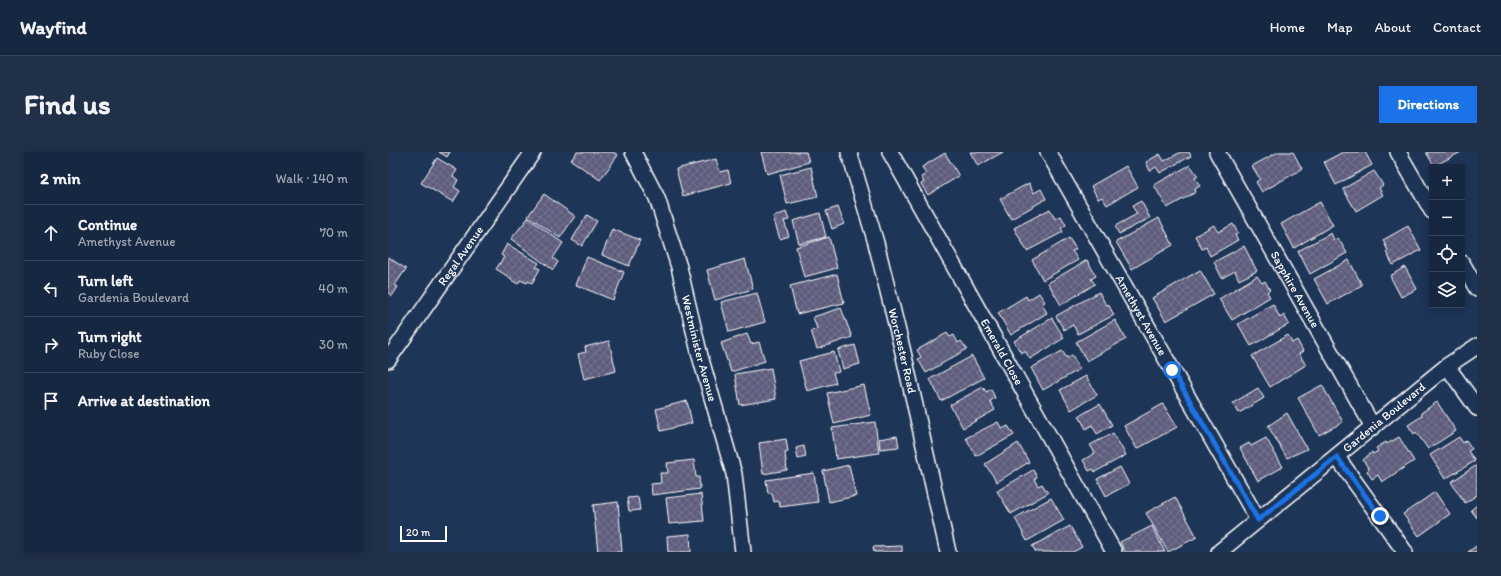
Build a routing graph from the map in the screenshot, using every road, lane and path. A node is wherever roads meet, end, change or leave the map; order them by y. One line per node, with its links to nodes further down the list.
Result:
1 (533, 152): 12 (street, Regal Avenue)
2 (633, 152): 19 (street, Westminister Avenue)
3 (849, 152): 20 (street, Worchester Road)
4 (890, 152): 21 (street, Emerald Close)
5 (1048, 152): 17 (street, Amethyst Avenue)
6 (1217, 152): 15 (street, Sapphire Avenue)
7 (1398, 152): 8 (street)
8 (1429, 206)
9 (1465, 268): 10 (street)
10 (1477, 289)
11 (1477, 346): 13 (street, Gardenia Boulevard)
12 (388, 360)
13 (1447, 366): 14 (street); 15 (street, Gardenia Boulevard)
14 (1477, 408)
15 (1373, 428): 16 (street, Gardenia Boulevard)
16 (1337, 457): 17 (street, Gardenia Boulevard); 22 (street)
17 (1258, 520): 18 (street, Gardenia Boulevard)
18 (1222, 551)
19 (743, 552)
20 (948, 552)
21 (1114, 552)
22 (1406, 552)

